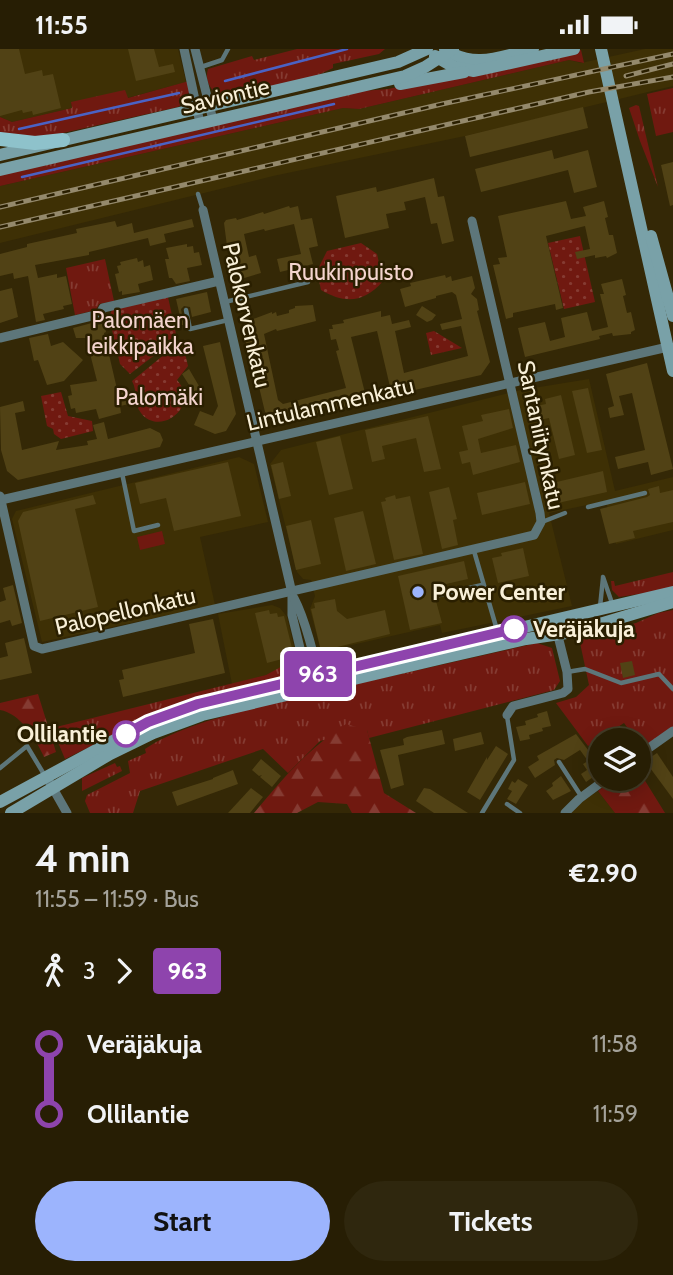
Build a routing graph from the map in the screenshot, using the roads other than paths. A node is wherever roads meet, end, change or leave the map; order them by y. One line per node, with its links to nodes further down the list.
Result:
1 (184, 49): 14 (street)
2 (195, 49): 11 (street)
3 (228, 49): 11 (lane)
4 (426, 49): 9 (main road); 14 (main road, Saviontie)
5 (485, 49): 10 (main road)
6 (533, 49): 10 (main road)
7 (575, 49): 12 (main road)
8 (601, 49): 16 (main road)
9 (447, 52): 10 (main road); 12 (main road); 13 (main road, Saviontie)
10 (509, 54)
11 (200, 67): 14 (street)
12 (474, 71): 13 (main road)
13 (358, 87): 15 (main road, Saviontie)
14 (203, 106): 15 (street); 18 (main road, Saviontie)
15 (207, 122): 20 (main road, Saviontie)
16 (619, 124): 28 (main road); 31 (main road)
17 (0, 139): 18 (main road)
18 (63, 140): 19 (main road, Saviontie)
19 (0, 155)
20 (0, 170)
21 (198, 194): 22 (lane)
22 (203, 210): 24 (street, Palokorvenkatu)
23 (472, 221): 33 (street, Santaniitynkatu)
24 (219, 281): 26 (street, Palokorvenkatu); 30 (street)
25 (308, 282): 26 (lane)
26 (224, 302): 29 (street, Palokorvenkatu)
27 (186, 310): 29 (lane)
28 (673, 316)
29 (229, 320): 34 (street, Palokorvenkatu)
30 (0, 338)
31 (671, 347): 32 (main road); 33 (street, Lintulammenkatu)
32 (673, 371)
33 (510, 383): 34 (street, Lintulammenkatu); 40 (street, Santaniitynkatu)
34 (257, 441): 35 (street, Lintulammenkatu); 45 (street, Palokorvenkatu)
35 (122, 472): 37 (street, Lintulammenkatu); 41 (lane)
36 (645, 493): 38 (lane)
37 (0, 498): 45 (street, Palopellonkatu)
38 (588, 507)
39 (565, 513): 40 (lane)
40 (541, 523): 42 (street, Santaniitynkatu)
41 (158, 525)
42 (474, 551): 43 (lane); 45 (street, Santaniitynkatu)
43 (482, 585): 46 (lane); 52 (lane)
44 (673, 592): 47 (main road)
45 (292, 593): 56 (street, Palokorvenkatu)
46 (435, 596)
47 (615, 601): 49 (main road); 49 (lane); 51 (lane)
48 (673, 602): 51 (main road)
49 (599, 609): 50 (main road)
50 (554, 620): 52 (main road); 53 (street)
51 (607, 623): 53 (main road)
52 (498, 633): 54 (lane); 56 (main road)
53 (557, 635): 54 (main road); 55 (street)
54 (494, 647): 56 (main road)
55 (567, 672): 57 (lane); 58 (street)
56 (312, 680): 63 (main road)
57 (673, 689)
58 (507, 716): 70 (lane)
59 (672, 734): 60 (street)
60 (651, 747)
61 (559, 762): 65 (lane)
62 (0, 768): 63 (lane)
63 (49, 782): 66 (main road); 68 (main road); 69 (street)
64 (589, 791): 65 (street)
65 (581, 797): 72 (street)
66 (0, 802)
67 (508, 804): 71 (lane)
68 (11, 813)
69 (66, 813)
70 (482, 813)
71 (520, 813)
72 (565, 813)

